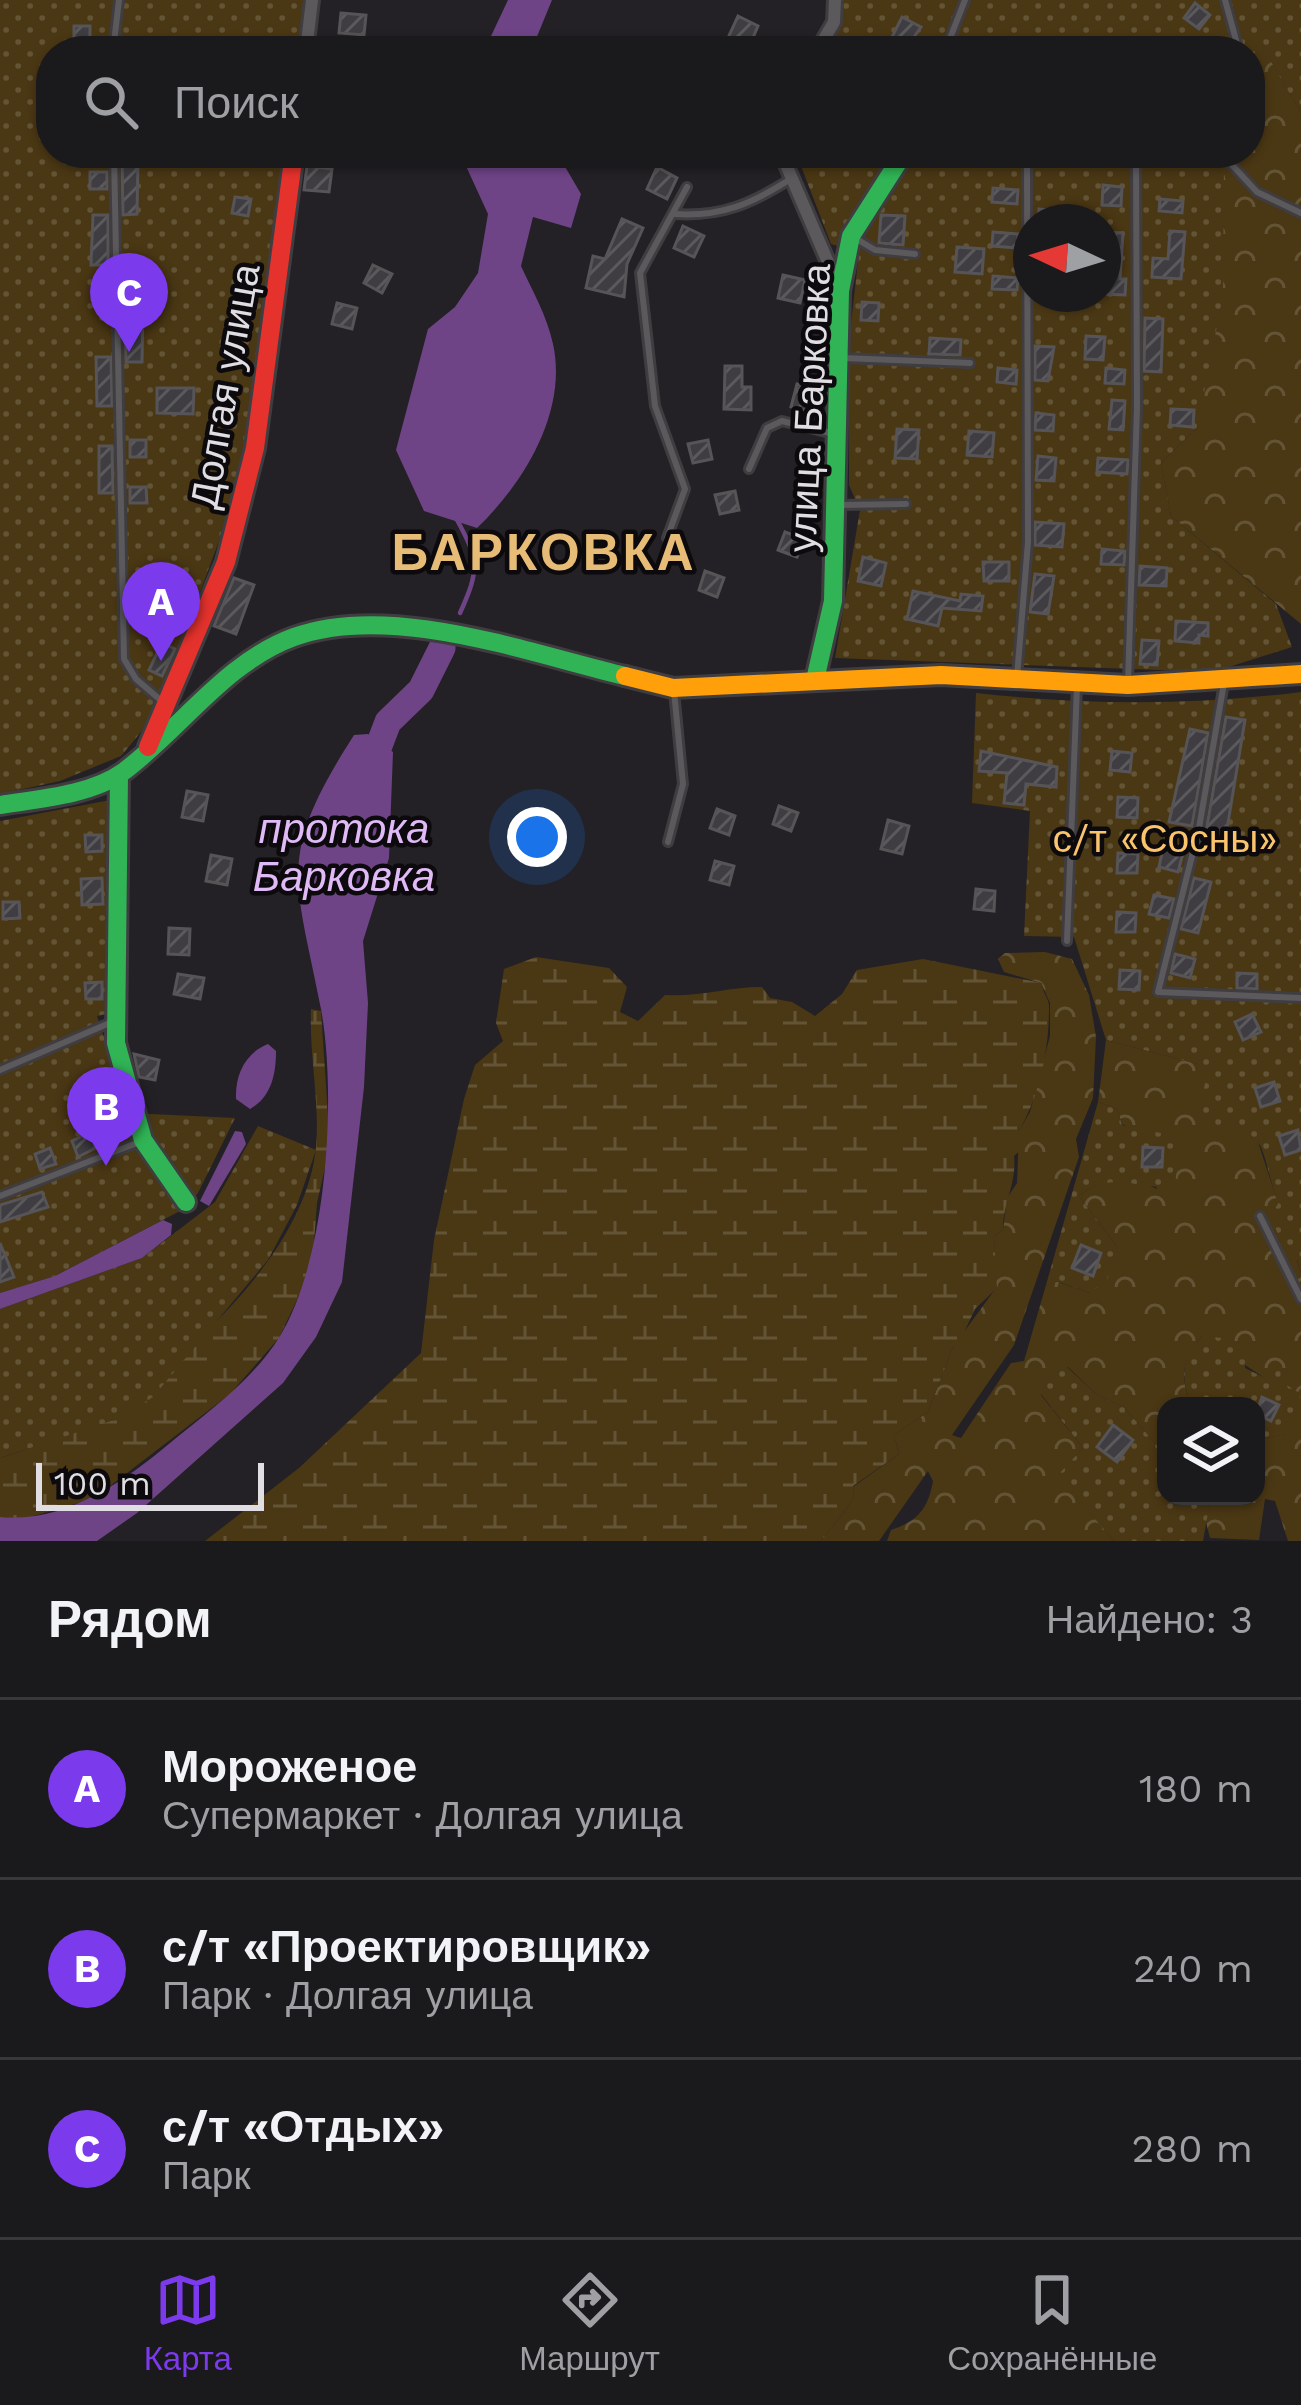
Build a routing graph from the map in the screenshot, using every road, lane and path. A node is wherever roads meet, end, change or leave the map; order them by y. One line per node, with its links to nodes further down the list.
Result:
1 (119, 0): 6 (lane)
2 (313, 0): 7 (street)
3 (836, 0): 8 (street)
4 (964, 0): 9 (lane)
5 (1225, 0): 10 (lane)
6 (114, 36)
7 (308, 36)
8 (826, 36)
9 (951, 36)
10 (1235, 36)
11 (114, 168): 39 (lane)
12 (292, 168): 39 (street, Долгая улица)
13 (785, 168): 18 (street)
14 (894, 168): 22 (street, улица Барковка)
15 (1027, 168): 35 (lane)
16 (1136, 168): 36 (lane)
17 (1240, 168): 20 (lane)
18 (789, 180): 21 (lane); 24 (street)
19 (687, 187): 21 (lane)
20 (1301, 213)
21 (675, 214): 31 (lane)
22 (851, 236): 23 (lane); 24 (street, улица Барковка)
23 (915, 254)
24 (840, 291): 25 (street, улица Барковка)
25 (839, 358): 26 (lane); 27 (street, улица Барковка)
26 (970, 363)
27 (838, 434): 28 (lane); 30 (street, улица Барковка)
28 (749, 469)
29 (906, 504): 30 (lane)
30 (836, 505): 34 (street, улица Барковка)
31 (667, 538)
32 (1301, 674): 33 (street)
33 (1225, 679): 36 (street); 45 (lane)
34 (815, 680): 35 (street); 38 (street)
35 (1016, 680): 37 (street)
36 (1128, 685): 37 (street)
37 (1077, 686): 44 (lane)
38 (673, 688): 40 (street); 43 (lane)
39 (167, 706): 40 (street, Долгая улица)
40 (144, 757): 41 (street)
41 (119, 775): 42 (street); 46 (street)
42 (0, 805)
43 (668, 842)
44 (1067, 941)
45 (1301, 998)
46 (116, 1020): 47 (lane); 48 (street)
47 (0, 1070)
48 (143, 1140): 49 (lane); 50 (street)
49 (0, 1196)
50 (186, 1202)
51 (1260, 1216): 52 (lane)
52 (1301, 1299)

